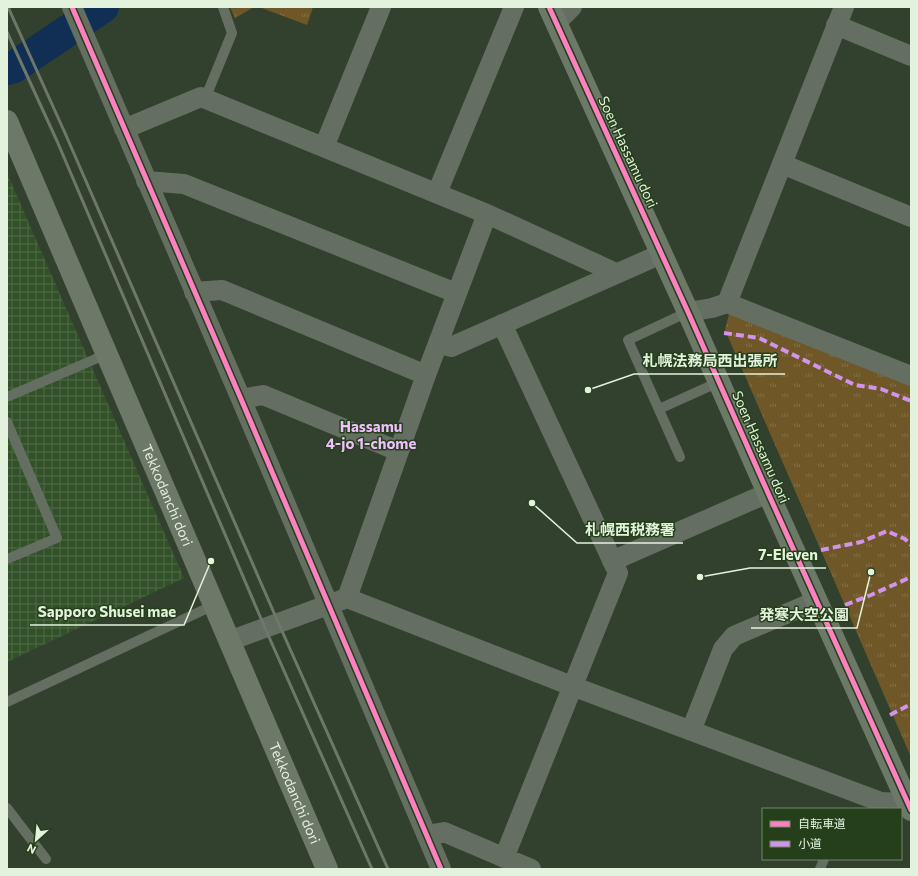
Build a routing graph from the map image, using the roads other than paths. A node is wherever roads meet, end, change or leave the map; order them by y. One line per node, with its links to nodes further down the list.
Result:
1 (72, 7): 11 (street)
2 (223, 7): 10 (lane)
3 (381, 7): 13 (street)
4 (514, 7): 16 (street)
5 (572, 7): 7 (street)
6 (844, 7): 8 (street)
7 (552, 15): 19 (street, Soen Hassamu dori)
8 (836, 25): 9 (street); 14 (street)
9 (911, 56)
10 (205, 99): 11 (street); 13 (street)
11 (124, 129): 15 (street)
12 (10, 135): 27 (street, Tekkodanchi dori)
13 (324, 147): 16 (street)
14 (782, 164): 18 (street); 23 (street)
15 (146, 181): 21 (street); 22 (street)
16 (437, 193): 17 (street)
17 (487, 214): 20 (street); 22 (street)
18 (911, 217)
19 (661, 254): 20 (street); 24 (street, Soen Hassamu dori)
20 (616, 273): 25 (street)
21 (194, 292): 28 (street); 32 (street)
22 (456, 293): 26 (street)
23 (728, 303): 24 (street); 29 (street)
24 (688, 312): 30 (street, Soen Hassamu dori); 33 (lane)
25 (502, 324): 26 (street); 39 (street)
26 (438, 343): 28 (street)
27 (106, 354): 31 (lane); 43 (street, Tekkodanchi dori)
28 (426, 375): 35 (street)
29 (911, 376)
30 (719, 382): 33 (lane); 37 (street, Soen Hassamu dori)
31 (7, 397)
32 (241, 399): 35 (street); 42 (street)
33 (659, 409): 36 (lane)
34 (7, 422): 38 (lane)
35 (398, 451): 40 (street)
36 (680, 457)
37 (768, 493): 39 (street); 41 (street, Soen Hassamu dori)
38 (7, 559)
39 (612, 561): 45 (street)
40 (347, 598): 42 (street); 45 (street)
41 (816, 601): 47 (street); 48 (street, Soen Hassamu dori)
42 (328, 604): 44 (street); 50 (street)
43 (214, 605): 44 (street, Tekkodanchi dori); 46 (lane)
44 (229, 641): 53 (street, Tekkodanchi dori)
45 (572, 686): 47 (street); 51 (street)
46 (7, 702)
47 (691, 731): 48 (street)
48 (909, 806)
49 (7, 808): 52 (lane)
50 (427, 835): 51 (street); 54 (street)
51 (504, 858): 55 (street)
52 (46, 859)
53 (328, 869)
54 (441, 869)
55 (531, 869)

